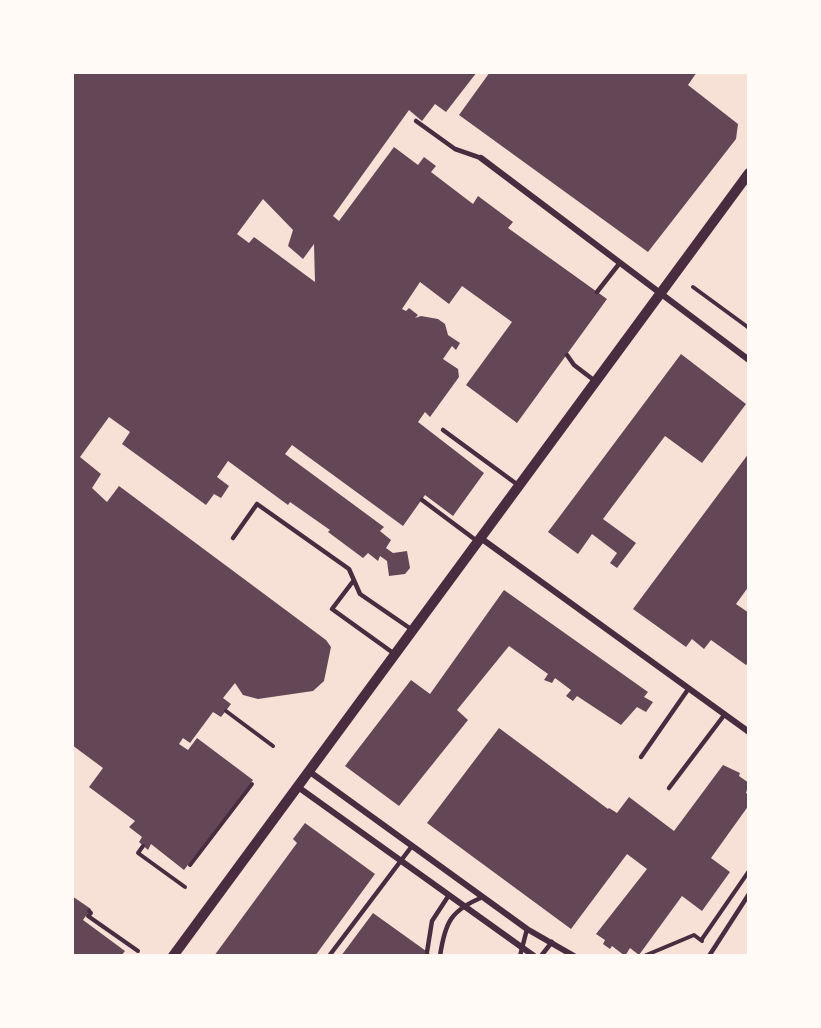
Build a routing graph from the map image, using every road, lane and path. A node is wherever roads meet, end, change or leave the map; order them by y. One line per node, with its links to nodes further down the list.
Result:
1 (416, 121): 2 (lane)
2 (481, 158): 4 (street)
3 (749, 173): 7 (street)
4 (619, 264): 6 (lane); 7 (street)
5 (693, 287): 8 (path)
6 (597, 292)
7 (660, 296): 10 (street); 11 (street)
8 (749, 328)
9 (567, 355): 11 (lane)
10 (749, 360)
11 (597, 382): 13 (street)
12 (443, 429): 13 (lane)
13 (520, 486): 16 (street)
14 (422, 500): 16 (lane)
15 (233, 538): 17 (lane)
16 (480, 540): 18 (street); 20 (street)
17 (354, 580): 18 (lane); 19 (lane)
18 (414, 631): 19 (street)
19 (396, 655): 26 (street)
20 (689, 688): 22 (street); 25 (lane)
21 (226, 711): 24 (path)
22 (725, 714): 23 (street); 29 (lane)
23 (749, 732)
24 (273, 746)
25 (641, 757)
26 (310, 771): 28 (street); 33 (street)
27 (252, 784): 30 (path)
28 (298, 786): 34 (street); 50 (street)
29 (669, 788)
30 (229, 813): 31 (path); 35 (path)
31 (236, 817)
32 (143, 846): 37 (path)
33 (412, 846): 34 (lane); 40 (street)
34 (401, 861): 39 (street); 51 (lane)
35 (190, 865)
36 (749, 871): 44 (path)
37 (185, 887)
38 (749, 894): 58 (lane)
39 (449, 896): 41 (street); 49 (lane)
40 (483, 897): 41 (lane); 43 (street)
41 (463, 905): 46 (street); 52 (lane)
42 (89, 912): 48 (path)
43 (527, 929): 45 (street); 46 (lane)
44 (702, 939): 47 (path); 57 (path)
45 (553, 941): 55 (lane); 56 (street)
46 (522, 948): 53 (lane); 54 (street)
47 (700, 950)
48 (138, 951)
49 (428, 952)
50 (173, 956)
51 (329, 956)
52 (440, 956)
53 (520, 956)
54 (534, 956)
55 (541, 956)
56 (574, 956)
57 (644, 956)
58 (709, 956)

